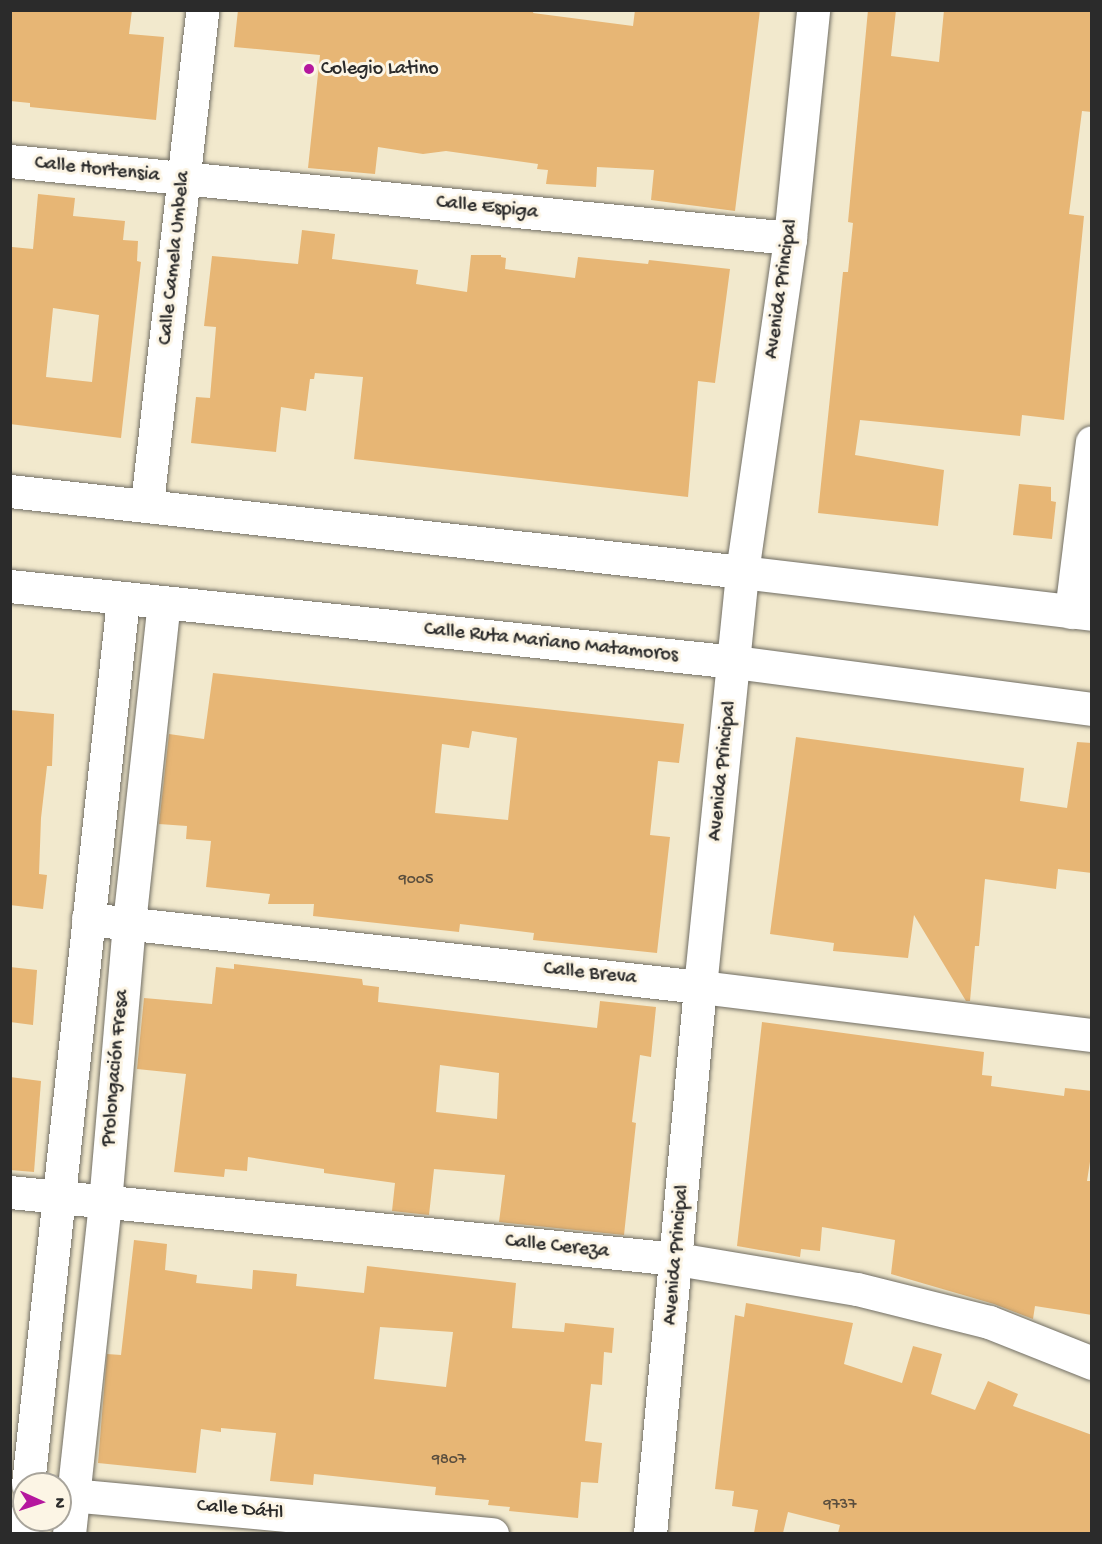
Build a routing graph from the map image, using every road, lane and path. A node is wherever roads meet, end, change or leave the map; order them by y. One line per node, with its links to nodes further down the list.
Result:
1 (202, 10): 4 (street, Calle Camela Umbela)
2 (815, 12): 5 (street, Avenida Principal)
3 (10, 161): 4 (street, Calle Hortensia)
4 (184, 179): 5 (street, Calle Espiga); 8 (street, Calle Camela Umbela)
5 (790, 238): 9 (street, Avenida Principal)
6 (1092, 442): 13 (street)
7 (10, 491): 8 (street)
8 (147, 504): 9 (street)
9 (742, 572): 13 (street); 14 (street, Avenida Principal)
10 (10, 586): 11 (street, Calle Ruta Mariano Matamoros)
11 (123, 599): 12 (street, Calle Ruta Mariano Matamoros); 16 (street)
12 (164, 603): 14 (street, Calle Ruta Mariano Matamoros); 17 (street, Prolongación Fresa)
13 (1081, 613)
14 (735, 662): 15 (street, Calle Ruta Mariano Matamoros); 18 (street, Avenida Principal)
15 (1092, 709)
16 (87, 919): 17 (street, Calle Breva); 21 (street)
17 (129, 922): 18 (street, Calle Breva); 22 (street, Prolongación Fresa)
18 (700, 987): 19 (street, Calle Breva); 23 (street, Avenida Principal)
19 (1092, 1035)
20 (10, 1192): 21 (street, Calle Cereza)
21 (57, 1199): 22 (street, Calle Cereza); 25 (street)
22 (105, 1203): 23 (street, Calle Cereza); 26 (street, Prolongación Fresa)
23 (677, 1259): 24 (street, Calle Cereza); 29 (street, Avenida Principal)
24 (1092, 1363)
25 (29, 1472)
26 (70, 1472)
27 (72, 1494): 28 (street, Calle Dátil)
28 (492, 1533)
29 (650, 1533)

